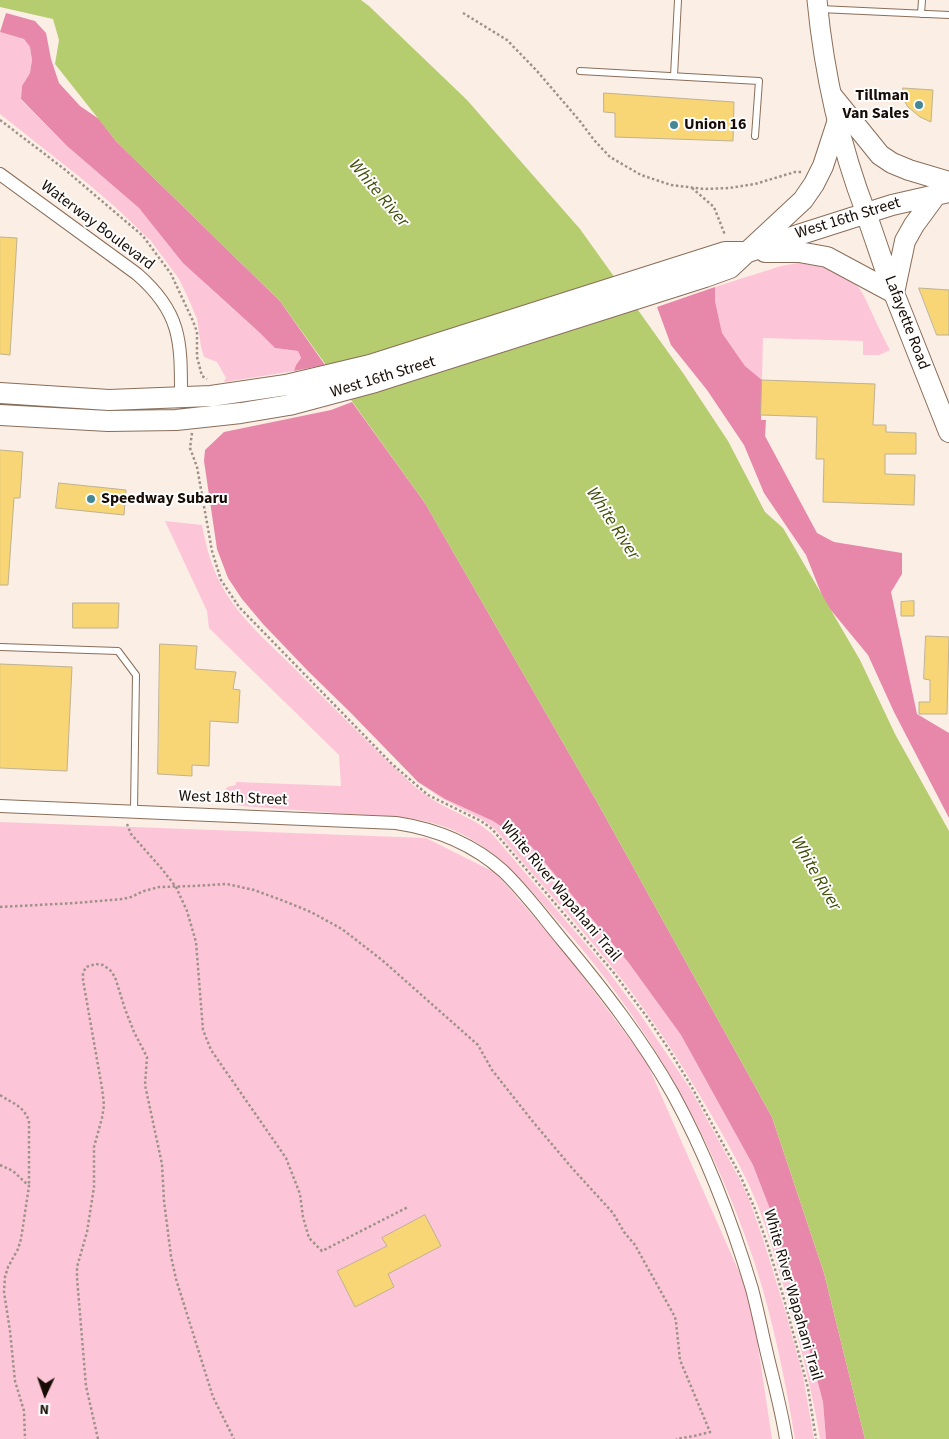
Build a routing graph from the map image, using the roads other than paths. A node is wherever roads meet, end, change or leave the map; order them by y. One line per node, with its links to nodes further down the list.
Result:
1 (678, 0): 7 (lane)
2 (922, 0): 4 (lane)
3 (818, 4): 4 (lane); 8 (main road)
4 (921, 14): 5 (lane)
5 (949, 15)
6 (580, 71): 7 (lane)
7 (674, 76): 10 (lane)
8 (833, 97): 9 (main road); 12 (main road)
9 (838, 120): 13 (main road); 14 (main road)
10 (755, 136)
11 (0, 174): 19 (street, Waterway Boulevard)
12 (945, 190): 13 (main road, West 16th Street); 16 (main road)
13 (866, 213): 14 (main road, West 16th Street); 16 (main road, Lafayette Road)
14 (748, 252): 15 (main road, West 16th Street); 16 (main road)
15 (702, 269): 19 (main road, West 16th Street); 20 (main road, West 16th Street)
16 (894, 293): 18 (main road, Lafayette Road)
17 (0, 393): 19 (main road, West 16th Street)
18 (942, 394): 21 (main road, Lafayette Road)
19 (181, 398)
20 (0, 415)
21 (949, 432)
22 (0, 647): 24 (lane)
23 (0, 806): 24 (street, West 18th Street)
24 (128, 811): 25 (street, West 18th Street)
25 (786, 1439)

